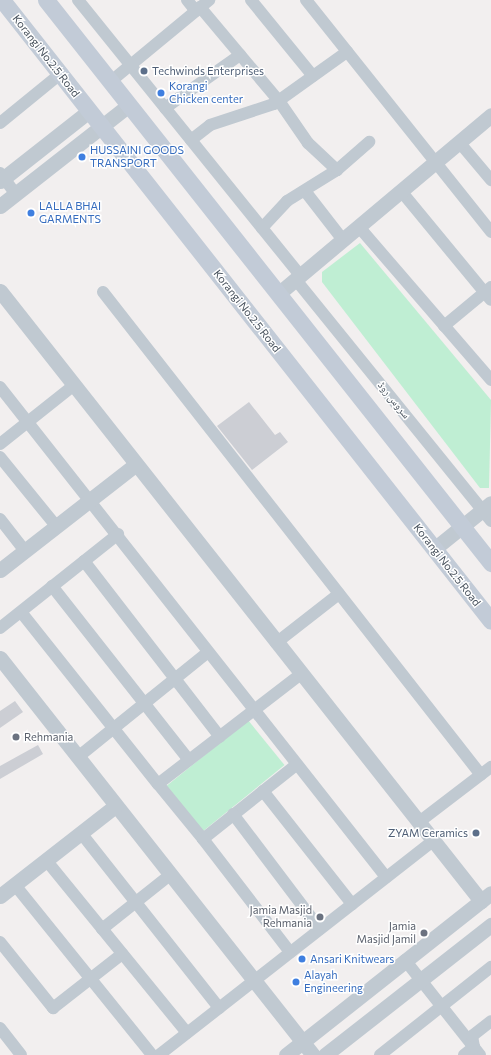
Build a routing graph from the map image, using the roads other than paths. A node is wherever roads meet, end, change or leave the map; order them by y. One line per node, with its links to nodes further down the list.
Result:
1 (2, 0): 11 (main road, Korangi No.2.5 Road)
2 (46, 0): 13 (main road)
3 (78, 0): 10 (street, سروس روڈ)
4 (187, 0): 7 (street)
5 (250, 0): 12 (street)
6 (306, 0): 8 (street)
7 (202, 6): 9 (street); 10 (street)
8 (347, 52): 12 (street); 24 (street)
9 (240, 55): 14 (street); 16 (street)
10 (130, 65): 13 (street); 16 (street, سروس روڈ)
11 (60, 74): 17 (main road, Korangi No.2.5 Road); 19 (street)
12 (313, 76): 14 (street)
13 (110, 82): 15 (main road)
14 (279, 101): 21 (street); 25 (street)
15 (129, 105): 20 (street); 40 (main road)
16 (165, 108): 21 (street, سروس روڈ)
17 (89, 111): 20 (main road, Korangi No.2.5 Road); 26 (street)
18 (491, 116): 23 (street)
19 (0, 123)
20 (102, 126): 30 (street); 55 (main road, Korangi No.2.5 Road)
21 (191, 140): 33 (street, سروس روڈ)
22 (369, 142): 25 (street)
23 (459, 142): 24 (street); 27 (street)
24 (436, 163): 29 (street); 34 (street)
25 (337, 170): 28 (street)
26 (1, 177): 30 (street)
27 (491, 180)
28 (305, 191): 33 (street); 35 (street)
29 (401, 191): 32 (street); 39 (street)
30 (16, 194): 31 (street)
31 (0, 206)
32 (359, 227): 35 (street); 41 (street)
33 (262, 228): 36 (street, سروس روڈ)
34 (491, 232)
35 (343, 240): 36 (street)
36 (298, 278): 40 (street); 50 (street, سروس روڈ)
37 (0, 291): 43 (street)
38 (103, 292): 61 (street)
39 (489, 293): 41 (street)
40 (278, 294): 53 (main road)
41 (444, 326): 42 (street)
42 (491, 380)
43 (73, 386): 45 (street); 48 (street)
44 (0, 387): 45 (street)
45 (28, 422): 46 (street); 49 (street)
46 (0, 444)
47 (0, 457): 52 (street)
48 (136, 464): 49 (street); 65 (street)
49 (91, 499): 52 (street); 54 (street)
50 (488, 511): 53 (street)
51 (0, 519): 56 (street)
52 (56, 526): 56 (street)
53 (462, 526): 55 (street); 58 (main road)
54 (118, 534): 57 (street); 66 (street)
55 (434, 549): 63 (main road, Korangi No.2.5 Road)
56 (25, 550): 59 (street)
57 (84, 561): 60 (street); 69 (street)
58 (491, 563)
59 (0, 570)
60 (52, 586): 62 (street); 70 (street)
61 (339, 594): 65 (street); 78 (street)
62 (21, 612): 64 (street); 72 (street)
63 (491, 621)
64 (0, 628)
65 (276, 642): 68 (street)
66 (208, 652): 69 (street); 71 (street)
67 (0, 658): 74 (street)
68 (301, 674): 71 (street); 83 (street)
69 (175, 679): 70 (street); 73 (street)
70 (145, 704): 72 (street); 75 (street)
71 (253, 711): 73 (street); 76 (street)
72 (114, 728): 74 (street); 79 (street)
73 (220, 737): 75 (street)
74 (78, 757): 81 (street)
75 (189, 760): 79 (street)
76 (296, 765): 80 (street); 89 (street)
77 (491, 767): 78 (street)
78 (481, 775): 83 (street)
79 (158, 784): 85 (street)
80 (263, 791): 82 (street); 94 (street)
81 (115, 806): 84 (street); 88 (street)
82 (233, 814): 85 (street); 97 (street)
83 (419, 822): 86 (street)
84 (81, 833): 87 (street); 93 (street)
85 (203, 839): 99 (street)
86 (433, 841): 89 (street); 92 (street)
87 (46, 860): 90 (street); 96 (street)
88 (170, 875): 93 (street); 105 (street)
89 (386, 877): 94 (street)
90 (15, 885): 91 (street); 103 (street)
91 (0, 896)
92 (486, 897): 101 (street)
93 (137, 904): 96 (street); 107 (street)
94 (352, 904): 97 (street)
95 (491, 925): 104 (street)
96 (102, 929): 100 (street)
97 (320, 929): 99 (street)
98 (0, 942): 103 (street)
99 (290, 952): 105 (street)
100 (122, 954): 103 (street); 110 (street)
101 (406, 960): 104 (street); 111 (street)
102 (491, 967): 106 (street)
103 (90, 979): 114 (street)
104 (422, 980): 106 (street); 118 (street)
105 (253, 981): 107 (street); 111 (street)
106 (442, 1006): 112 (street); 119 (street)
107 (219, 1008): 110 (street)
108 (491, 1021): 112 (street)
109 (0, 1028): 113 (street)
110 (187, 1033): 115 (street)
111 (302, 1042): 116 (street); 117 (street)
112 (477, 1051): 120 (street)
113 (21, 1055)
114 (152, 1055)
115 (159, 1055)
116 (286, 1055)
117 (313, 1055)
118 (325, 1055)
119 (380, 1055)
120 (464, 1055)

